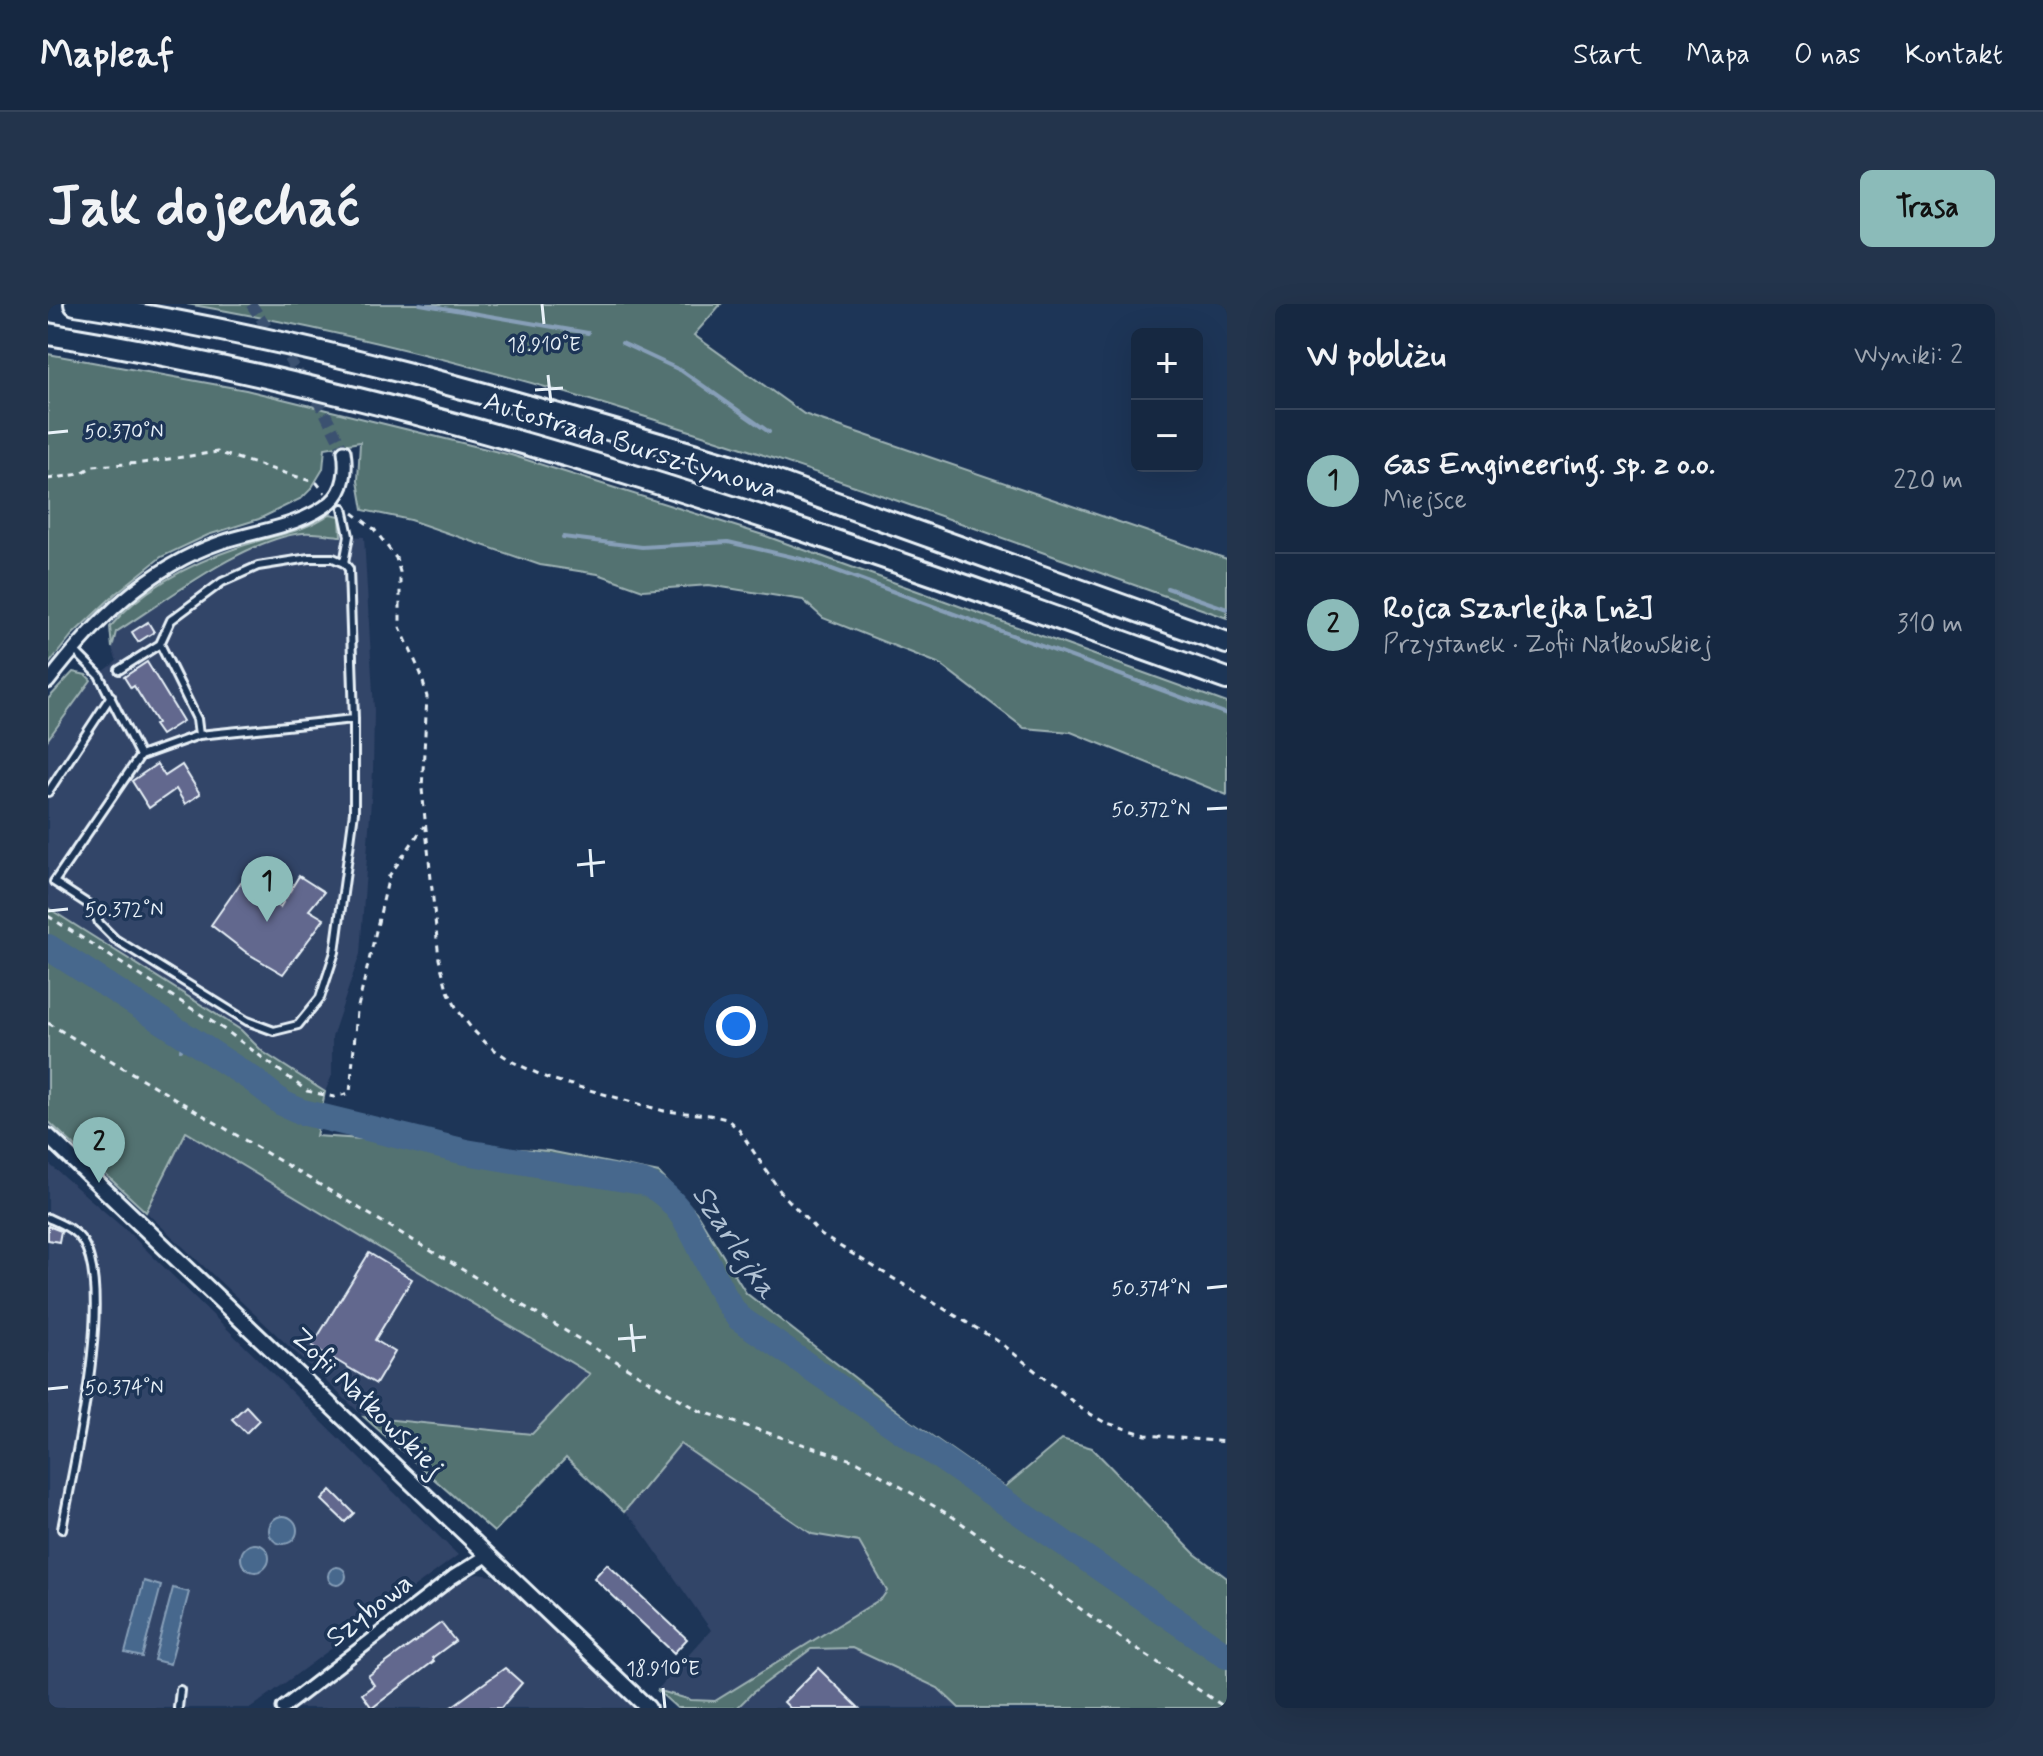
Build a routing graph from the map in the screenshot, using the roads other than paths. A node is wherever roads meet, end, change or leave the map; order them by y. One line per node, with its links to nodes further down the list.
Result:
1 (75, 304): 6 (highway, Autostrada Bursztynowa)
2 (48, 334): 10 (highway, Autostrada Bursztynowa)
3 (344, 451): 4 (street)
4 (337, 504): 5 (lane); 8 (street)
5 (344, 563): 7 (lane); 13 (lane)
6 (1227, 643)
7 (160, 644): 9 (lane); 14 (lane)
8 (74, 650): 11 (street); 12 (lane)
9 (119, 670)
10 (1227, 679)
11 (48, 682)
12 (111, 696): 15 (lane); 16 (lane)
13 (354, 719): 14 (lane); 17 (lane)
14 (199, 735): 15 (lane)
15 (140, 756): 17 (lane)
16 (48, 792)
17 (51, 880)
18 (48, 1136): 21 (street, Zofii Nałkowskiej)
19 (48, 1218): 20 (lane)
20 (62, 1529)
21 (488, 1555): 24 (street, Szybowa); 25 (street, Zofii Nałkowskiej)
22 (180, 1690): 23 (lane)
23 (178, 1708)
24 (283, 1708)
25 (648, 1708)

